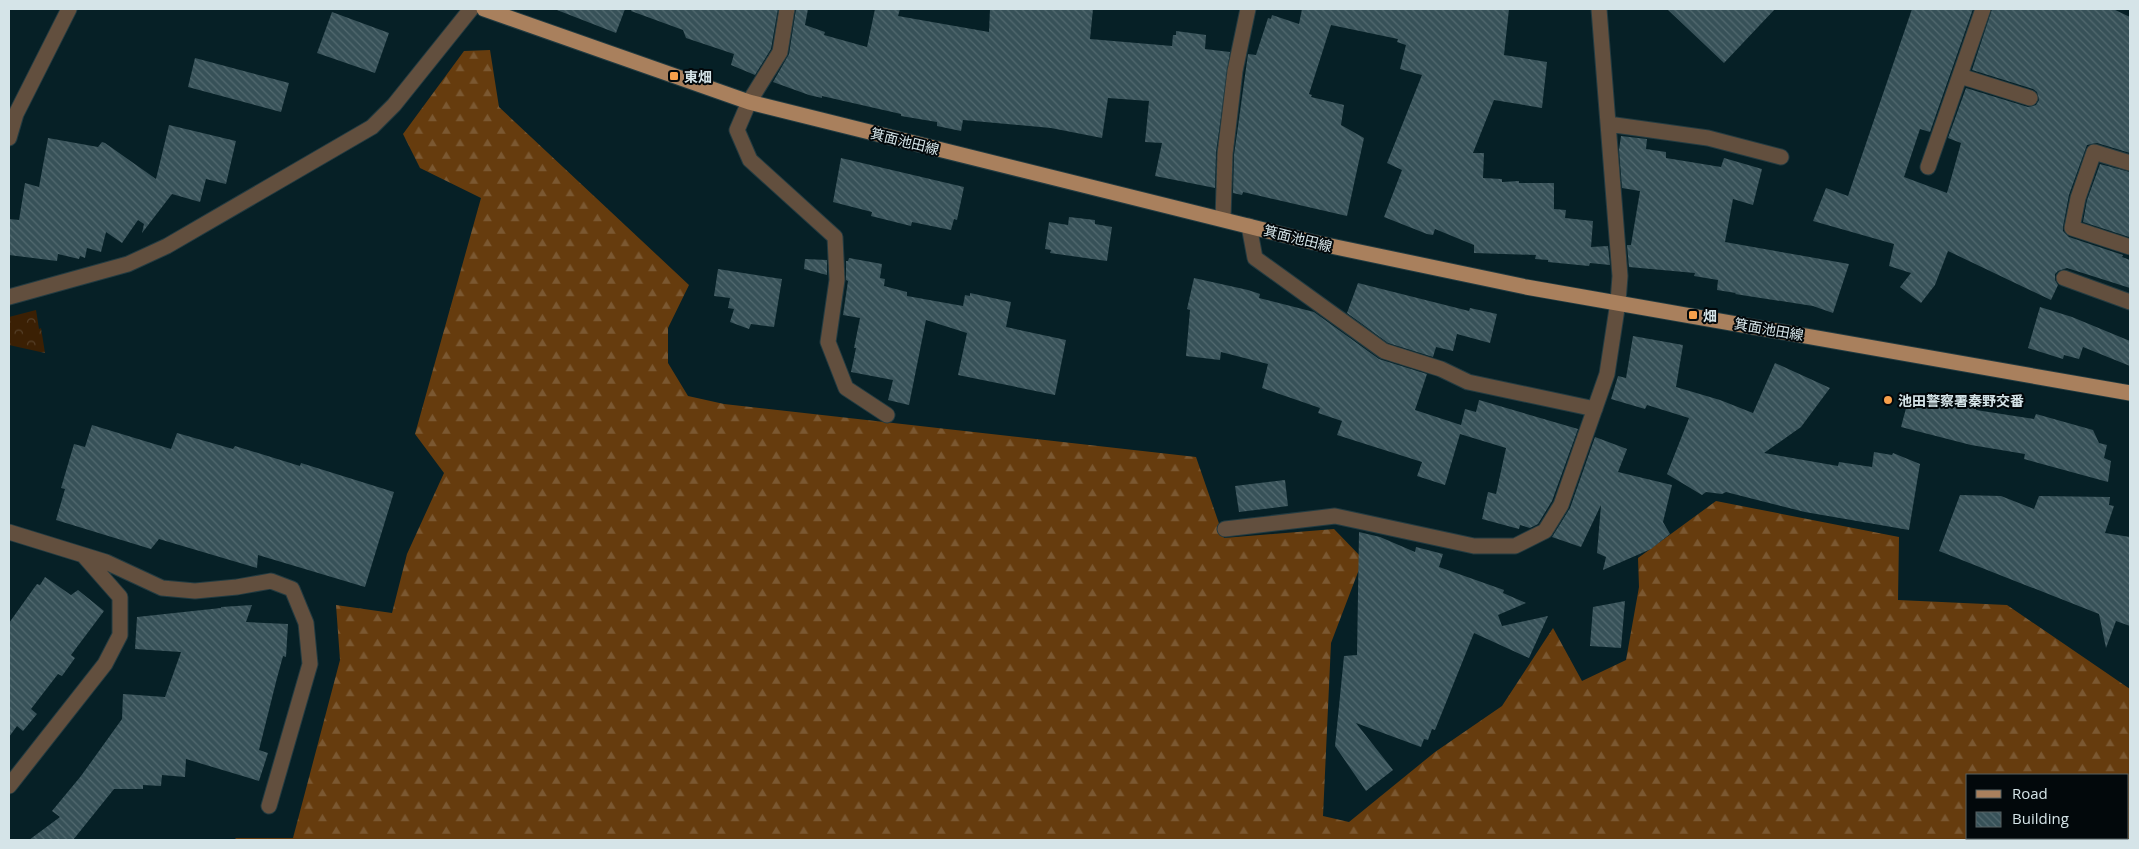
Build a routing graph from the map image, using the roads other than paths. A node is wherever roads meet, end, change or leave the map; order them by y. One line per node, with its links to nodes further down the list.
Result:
1 (69, 9): 11 (street)
2 (471, 9): 21 (street)
3 (484, 9): 10 (main road, 箕面池田線)
4 (787, 9): 10 (street)
5 (1248, 9): 17 (street)
6 (1599, 9): 12 (street)
7 (1983, 9): 8 (street)
8 (1960, 76): 9 (street); 16 (street)
9 (2030, 98)
10 (749, 102): 17 (main road, 箕面池田線); 26 (street)
11 (12, 112): 13 (street)
12 (1608, 124): 14 (street); 22 (street)
13 (9, 138)
14 (1781, 156)
15 (2130, 163): 19 (street)
16 (1928, 167)
17 (1223, 219): 18 (main road, 箕面池田線)
18 (1249, 226): 22 (main road, 箕面池田線); 25 (street)
19 (2130, 246)
20 (2064, 278): 23 (street)
21 (9, 297)
22 (1618, 302): 24 (main road, 箕面池田線); 25 (street)
23 (2130, 302)
24 (2130, 393)
25 (1595, 409): 27 (street)
26 (887, 415)
27 (1225, 529)
28 (9, 532): 29 (street)
29 (84, 556): 30 (street); 31 (street)
30 (9, 786)
31 (270, 806)

